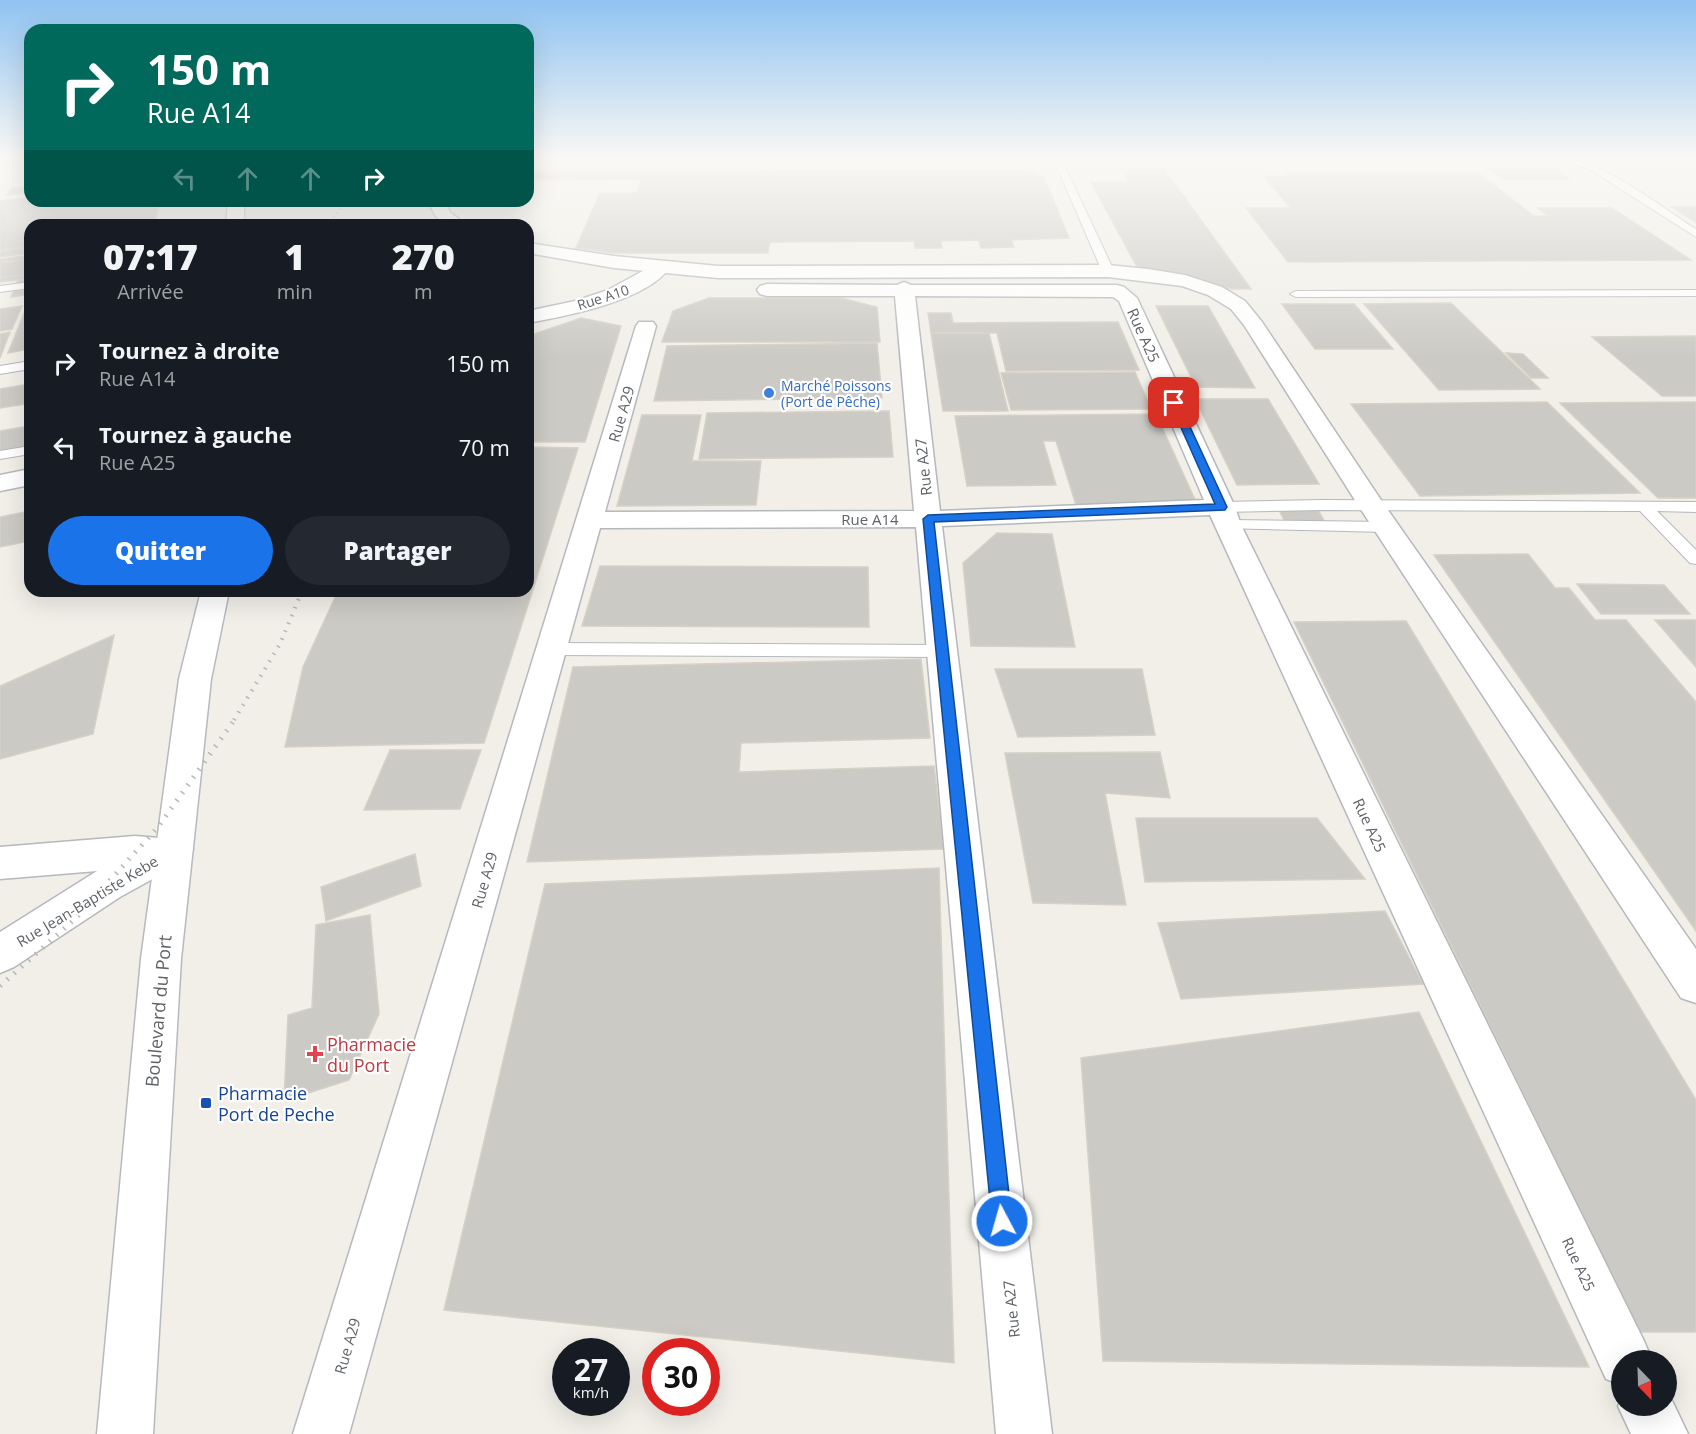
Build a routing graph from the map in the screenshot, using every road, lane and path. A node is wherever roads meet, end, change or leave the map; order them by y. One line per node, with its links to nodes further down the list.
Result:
1 (1087, 225): 6 (lane)
2 (1682, 225): 3 (lane)
3 (1696, 234)
4 (534, 249): 5 (street)
5 (661, 267): 6 (street); 13 (street, Rue A10)
6 (1113, 281): 8 (street); 21 (street); 24 (street, Rue A25)
7 (24, 286): 9 (lane)
8 (904, 288): 10 (street); 25 (street, Rue A27)
9 (0, 289)
10 (767, 290)
11 (1696, 293): 12 (lane)
12 (1296, 294)
13 (534, 316)
14 (646, 326): 26 (street, Rue A29)
15 (24, 366): 16 (lane)
16 (0, 370)
17 (24, 451): 18 (lane)
18 (0, 455)
19 (24, 478): 20 (street)
20 (0, 483)
21 (1371, 505): 22 (lane); 24 (lane); 27 (street)
22 (1644, 507): 23 (lane); 28 (lane)
23 (1696, 507)
24 (1225, 516): 25 (street, Rue A14); 27 (lane); 36 (street, Rue A25)
25 (928, 519): 26 (street, Rue A14); 31 (street, Rue A27)
26 (591, 520): 30 (street, Rue A29)
27 (1387, 527): 35 (street)
28 (1696, 559)
29 (214, 597): 32 (street, Boulevard du Port)
30 (551, 649): 31 (lane); 39 (street, Rue A29)
31 (942, 651): 40 (street, Rue A27)
32 (169, 852): 33 (street); 34 (street, Rue Jean-Baptiste Kebe); 38 (street, Boulevard du Port)
33 (0, 863)
34 (0, 954)
35 (1696, 984)
36 (1620, 1350)
37 (1651, 1416): 41 (street)
38 (126, 1434)
39 (321, 1434)
40 (1024, 1434)
41 (1660, 1434)

